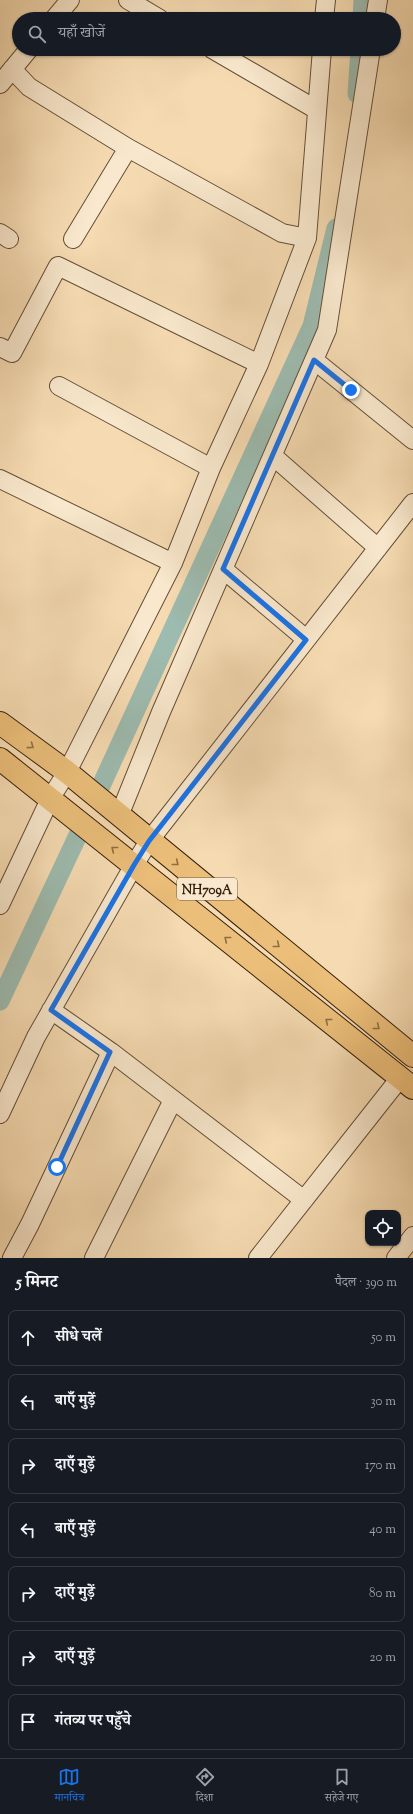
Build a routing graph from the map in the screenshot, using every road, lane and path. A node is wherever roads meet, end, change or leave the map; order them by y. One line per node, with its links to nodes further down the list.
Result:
1 (70, 0): 5 (street)
2 (128, 0): 6 (street)
3 (326, 0): 7 (street)
4 (378, 0): 8 (street)
5 (60, 12)
6 (148, 12)
7 (325, 12)
8 (376, 12)
9 (23, 56): 13 (street)
10 (224, 56): 15 (street)
11 (321, 56): 15 (street)
12 (370, 56): 20 (street)
13 (12, 69): 14 (street); 16 (street)
14 (0, 84)
15 (317, 110): 17 (street)
16 (128, 148): 17 (street); 18 (street)
17 (307, 238): 21 (street)
18 (73, 239)
19 (0, 347): 21 (street)
20 (314, 360): 23 (street); 24 (street)
21 (259, 364): 25 (street)
22 (59, 386): 25 (street)
23 (413, 440)
24 (273, 456): 28 (street); 30 (street)
25 (211, 468): 29 (street)
26 (0, 479): 29 (street)
27 (413, 503): 28 (street)
28 (378, 548): 31 (street)
29 (173, 563): 34 (street)
30 (223, 569): 31 (street); 36 (street)
31 (306, 640): 37 (street)
32 (0, 723): 34 (highway, NH709A, one-way to 34)
33 (0, 759): 35 (highway, NH709A)
34 (67, 772): 35 (street); 36 (highway, NH709A)
35 (50, 799): 38 (highway, NH709A, one-way to 35); 39 (street)
36 (119, 816): 37 (highway, NH709A)
37 (149, 841): 38 (street); 42 (highway, NH709A, one-way to 42)
38 (134, 865): 40 (street); 43 (highway, NH709A, one-way to 38)
39 (0, 905)
40 (51, 1010): 41 (street); 45 (street)
41 (110, 1052): 44 (street); 48 (street)
42 (413, 1056)
43 (406, 1083): 46 (street)
44 (173, 1100): 46 (street); 49 (street)
45 (0, 1114)
46 (304, 1200): 50 (street)
47 (413, 1236): 51 (street)
48 (12, 1258)
49 (94, 1258)
50 (258, 1258)
51 (396, 1258)

